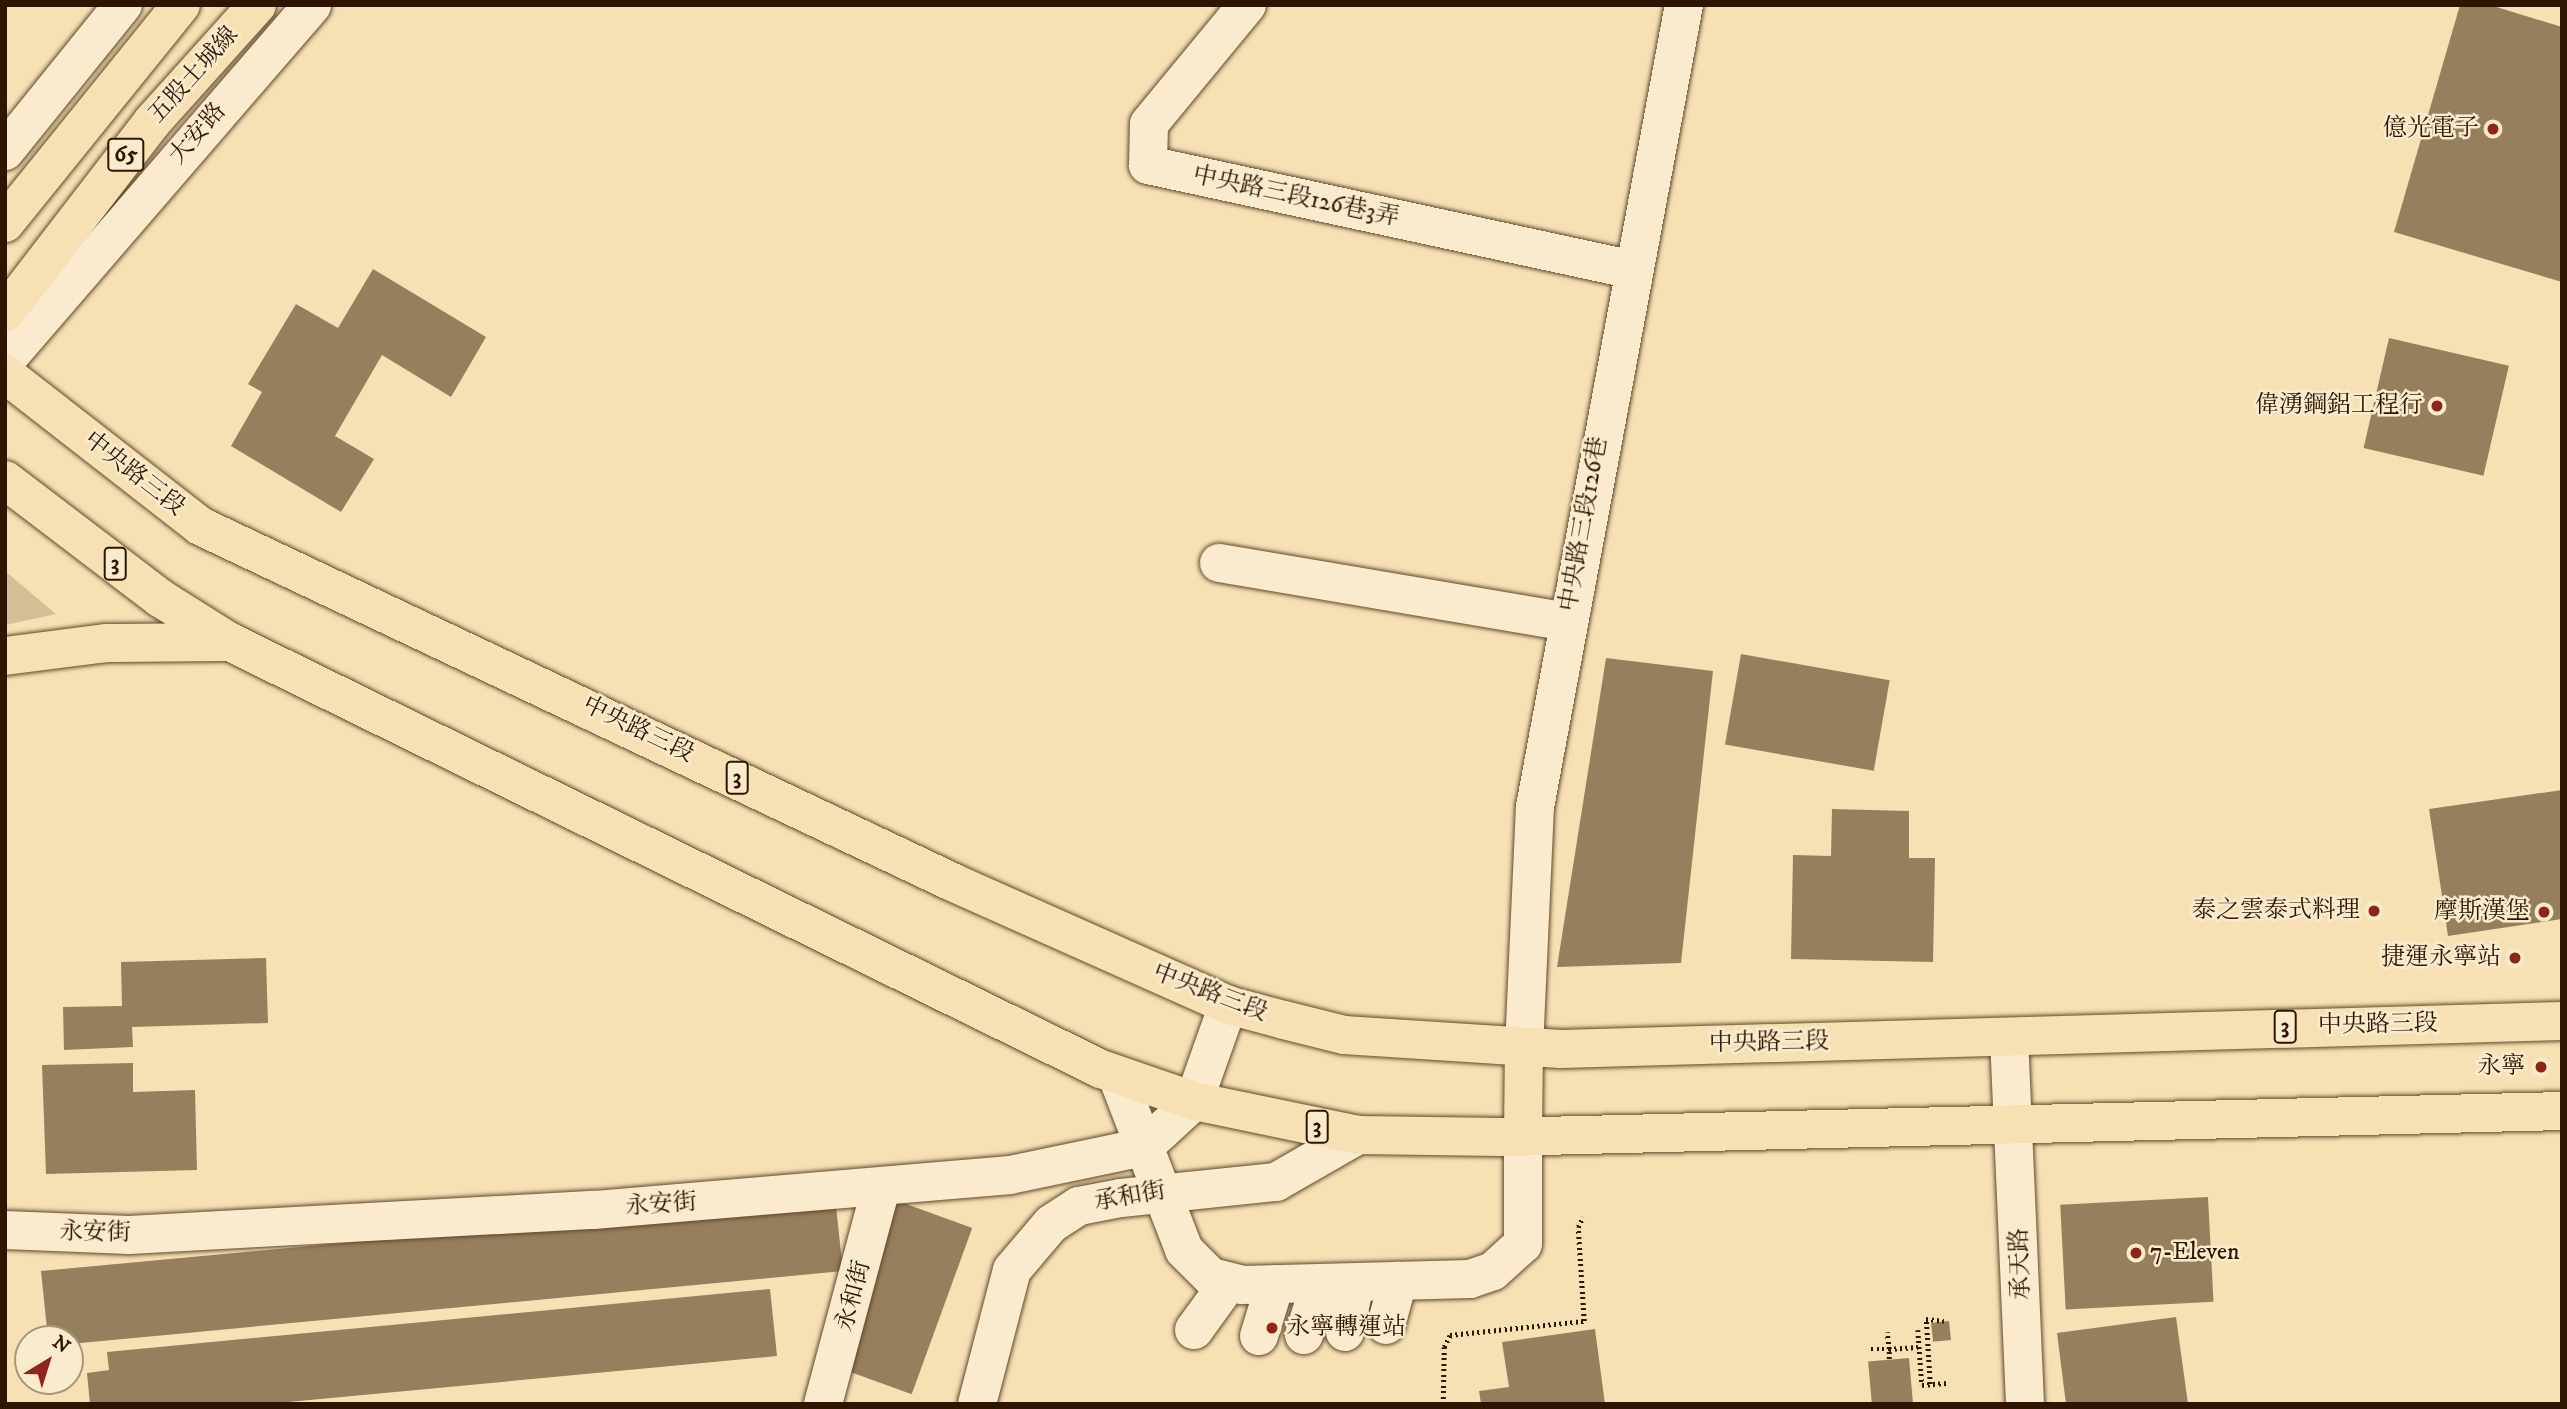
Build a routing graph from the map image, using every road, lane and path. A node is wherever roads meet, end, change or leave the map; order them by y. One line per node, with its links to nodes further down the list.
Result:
1 (123, 5): 7 (street)
2 (181, 5): 8 (main road, 65)
3 (257, 5): 10 (main road, 五股土城線 / 65)
4 (312, 5): 11 (street, 大安路)
5 (1247, 5): 9 (street, 中央路三段126巷3弄)
6 (1684, 5): 9 (street, 中央路三段126巷)
7 (5, 151)
8 (5, 223)
9 (1634, 270): 15 (street, 中央路三段126巷)
10 (5, 313)
11 (5, 361)
12 (5, 374): 18 (main road, 中央路三段 / 3)
13 (5, 480): 16 (main road, 3)
14 (1219, 564): 15 (street)
15 (1567, 622): 21 (street, 中央路三段126巷)
16 (230, 642): 17 (main road); 22 (main road, 3)
17 (5, 656)
18 (1228, 1005): 21 (main road, 中央路三段 / 3); 23 (street)
19 (2562, 1021): 20 (main road, 中央路三段 / 3)
20 (2009, 1037): 21 (main road, 中央路三段 / 3); 25 (street, 承天路)
21 (1524, 1048): 27 (main road)
22 (1117, 1076): 23 (main road, 3); 28 (street)
23 (1194, 1101): 26 (main road, 3); 28 (street)
24 (2562, 1111): 25 (main road, 3)
25 (2012, 1124): 27 (main road, 3); 56 (street, 承天路)
26 (1358, 1135): 27 (main road, 3); 30 (street, 承和街)
27 (1523, 1137): 35 (street)
28 (1144, 1147): 29 (street, 永安街); 30 (street)
29 (881, 1188): 34 (street, 永安街); 53 (street, 永和街)
30 (1161, 1190): 36 (street); 54 (street, 承和街)
31 (1583, 1217): 33 (path)
32 (1571, 1227): 33 (path)
33 (1578, 1227): 55 (path)
34 (5, 1230)
35 (1398, 1282): 37 (street); 40 (street)
36 (1228, 1283): 38 (street); 41 (street)
37 (1337, 1283): 38 (street); 43 (street); 45 (street)
38 (1275, 1284): 46 (street)
39 (1944, 1321): 52 (path)
40 (1386, 1325)
41 (1194, 1330)
42 (1918, 1330): 47 (path)
43 (1345, 1332)
44 (1887, 1332): 49 (path)
45 (1304, 1335)
46 (1259, 1336)
47 (1918, 1347): 49 (path); 52 (path)
48 (1871, 1349): 49 (path)
49 (1889, 1349): 50 (path)
50 (1889, 1359)
51 (1946, 1382): 52 (path)
52 (1930, 1384)
53 (823, 1404)
54 (978, 1404)
55 (1443, 1404)
56 (2025, 1404)

